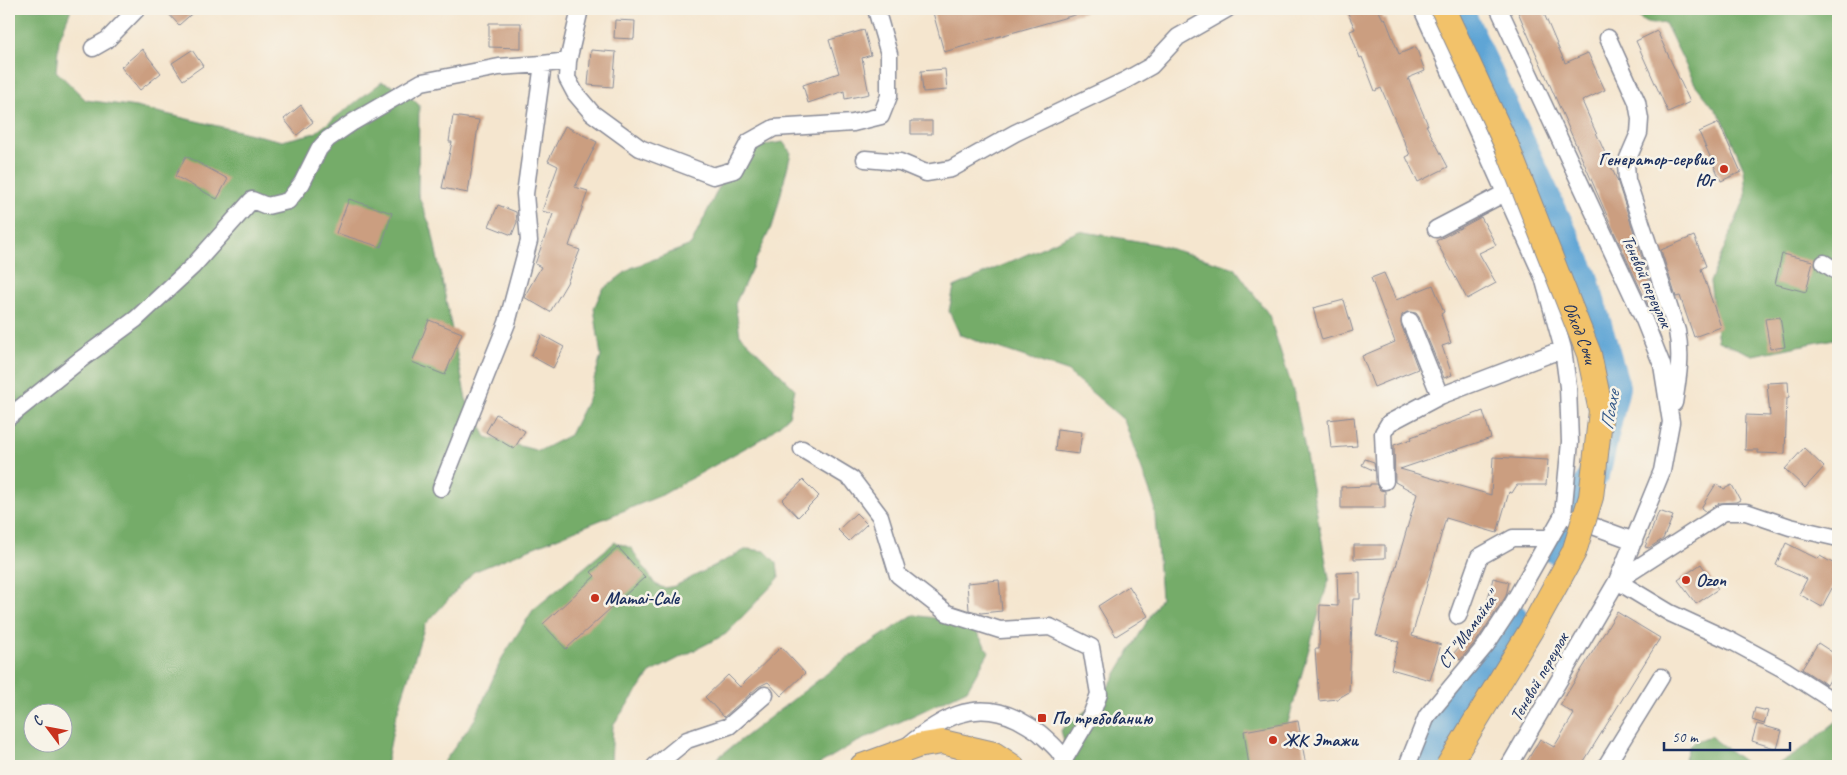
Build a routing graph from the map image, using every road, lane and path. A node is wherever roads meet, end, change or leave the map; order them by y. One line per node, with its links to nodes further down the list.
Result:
1 (137, 9): 9 (street)
2 (580, 9): 10 (street)
3 (876, 9): 10 (street)
4 (1227, 9): 12 (street)
5 (1422, 9): 13 (street)
6 (1443, 9): 38 (highway, Обход Сочи, bridge)
7 (1499, 9): 19 (street, Теневой переулок)
8 (1608, 38): 19 (street)
9 (93, 48)
10 (568, 61): 11 (street)
11 (543, 64): 18 (street); 22 (street)
12 (865, 158)
13 (1505, 193): 14 (street); 16 (street)
14 (1436, 229)
15 (1410, 321): 17 (street)
16 (1563, 349): 17 (street); 23 (street)
17 (1440, 396): 21 (street)
18 (9, 417)
19 (1671, 422): 26 (street, Теневой переулок)
20 (802, 449): 33 (street)
21 (1385, 481)
22 (441, 488)
23 (1563, 515): 24 (street, СТ "Мамайка"); 26 (street)
24 (1550, 538): 28 (street); 37 (street, СТ "Мамайка")
25 (1838, 538): 27 (street, Теневой переулок)
26 (1634, 541): 27 (street, Теневой переулок)
27 (1617, 581): 31 (street); 39 (street, Теневой переулок)
28 (1458, 616)
29 (1661, 677): 40 (street)
30 (765, 695): 34 (street)
31 (1838, 704)
32 (900, 752): 33 (street); 35 (highway); 36 (highway)
33 (1065, 763)
34 (655, 766)
35 (862, 766)
36 (1012, 766)
37 (1406, 766)
38 (1448, 766)
39 (1510, 766)
40 (1606, 766)

